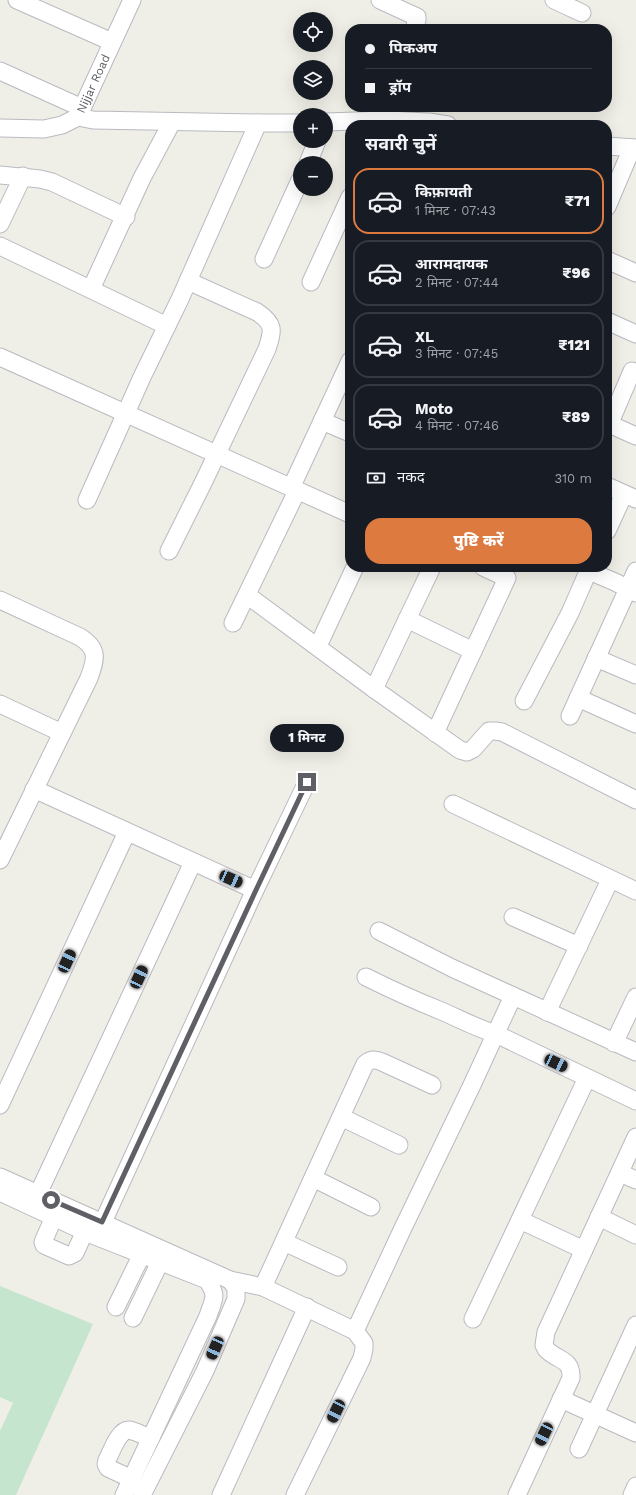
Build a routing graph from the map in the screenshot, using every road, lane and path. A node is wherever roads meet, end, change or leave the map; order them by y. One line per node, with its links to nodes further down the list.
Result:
1 (17, 0): 7 (street)
2 (132, 0): 7 (street, Nijjar Road)
3 (380, 0): 6 (street)
4 (554, 0): 5 (street)
5 (582, 13)
6 (416, 24)
7 (112, 42): 9 (street, Nijjar Road)
8 (0, 71): 9 (street)
9 (80, 112): 15 (street); 18 (street, Nijjar Road)
10 (379, 118): 11 (street); 12 (street)
11 (352, 120)
12 (396, 120)
13 (333, 121): 14 (street)
14 (345, 121)
15 (172, 122): 16 (street); 26 (street)
16 (258, 123): 17 (street); 32 (street)
17 (293, 123)
18 (0, 128)
19 (612, 146): 20 (street)
20 (634, 148): 24 (street)
21 (0, 175): 22 (street)
22 (22, 176): 26 (street); 27 (street)
23 (293, 195): 29 (street)
24 (612, 196)
25 (345, 208): 33 (street)
26 (126, 217): 34 (street)
27 (0, 224)
28 (0, 246): 34 (street)
29 (264, 259)
30 (612, 262): 31 (street)
31 (636, 273)
32 (188, 281): 36 (street); 47 (street)
33 (311, 282)
34 (91, 289): 36 (street)
35 (612, 323): 37 (street)
36 (167, 326): 41 (street)
37 (636, 334)
38 (0, 357): 41 (street)
39 (632, 371): 42 (street)
40 (345, 372): 43 (street)
41 (126, 414): 47 (street); 51 (street)
42 (612, 415)
43 (322, 422): 45 (street); 49 (street)
44 (612, 426): 46 (street)
45 (345, 431)
46 (636, 436)
47 (216, 455): 49 (street); 54 (street)
48 (612, 488): 50 (street)
49 (294, 490): 52 (street); 62 (street)
50 (630, 497): 53 (street)
51 (87, 500)
52 (345, 512)
53 (612, 524)
54 (169, 551)
55 (636, 571): 61 (street)
56 (353, 572): 66 (street)
57 (430, 572): 64 (street)
58 (510, 572): 67 (street)
59 (589, 572): 72 (street)
60 (596, 572): 61 (street)
61 (632, 591): 68 (street)
62 (247, 595): 65 (street); 66 (street)
63 (0, 600): 76 (street)
64 (407, 619): 67 (street); 70 (street)
65 (234, 623)
66 (318, 646): 70 (street)
67 (474, 650): 77 (street)
68 (596, 658): 69 (street); 71 (street)
69 (636, 675)
70 (374, 688): 77 (street)
71 (578, 698): 74 (street); 75 (street)
72 (524, 701)
73 (0, 704): 76 (street)
74 (570, 716)
75 (636, 724)
76 (62, 733): 79 (street)
77 (435, 733): 80 (street)
78 (307, 782): 86 (street)
79 (34, 789): 82 (street); 83 (street)
80 (636, 800)
81 (453, 804): 85 (street)
82 (127, 832): 84 (street); 101 (street)
83 (0, 860)
84 (193, 862): 86 (street); 110 (street)
85 (610, 880): 87 (street); 90 (street)
86 (256, 890): 115 (street)
87 (636, 892)
88 (513, 917): 90 (street)
89 (378, 931): 92 (street)
90 (579, 946): 94 (street)
91 (366, 977): 95 (street)
92 (513, 996): 94 (street); 95 (street)
93 (636, 997): 96 (street)
94 (547, 1012): 96 (street)
95 (496, 1034): 98 (street); 130 (street)
96 (614, 1044): 97 (street)
97 (636, 1052)
98 (587, 1078): 100 (street); 114 (street)
99 (432, 1085): 102 (street)
100 (636, 1101)
101 (0, 1105)
102 (341, 1117): 104 (street); 107 (street)
103 (636, 1137): 105 (street)
104 (399, 1145)
105 (620, 1173): 108 (street); 113 (street)
106 (0, 1177): 110 (street)
107 (313, 1178): 111 (street); 118 (street)
108 (636, 1180)
109 (0, 1192): 112 (street)
110 (38, 1194): 115 (street)
111 (371, 1207)
112 (54, 1217): 116 (street); 116 (street)
113 (599, 1218): 117 (street); 119 (street)
114 (520, 1220): 119 (street); 128 (street)
115 (102, 1222): 123 (street)
116 (85, 1231): 120 (street)
117 (636, 1235)
118 (284, 1242): 122 (street); 124 (street)
119 (584, 1250): 131 (street)
120 (142, 1254): 121 (street); 125 (street)
121 (160, 1262): 127 (street); 134 (street)
122 (338, 1266)
123 (230, 1280): 124 (street); 139 (street)
124 (263, 1287): 126 (street)
125 (116, 1307)
126 (307, 1307): 130 (street); 140 (street)
127 (133, 1318)
128 (473, 1319)
129 (636, 1325): 132 (street)
130 (355, 1331): 141 (street)
131 (561, 1399): 132 (street); 142 (street)
132 (595, 1414): 133 (street); 135 (street)
133 (636, 1433)
134 (150, 1438): 136 (street); 136 (street)
135 (579, 1450)
136 (132, 1479): 138 (street)
137 (636, 1486): 143 (street)
138 (124, 1495)
139 (142, 1495)
140 (221, 1495)
141 (295, 1495)
142 (517, 1495)
143 (632, 1495)

